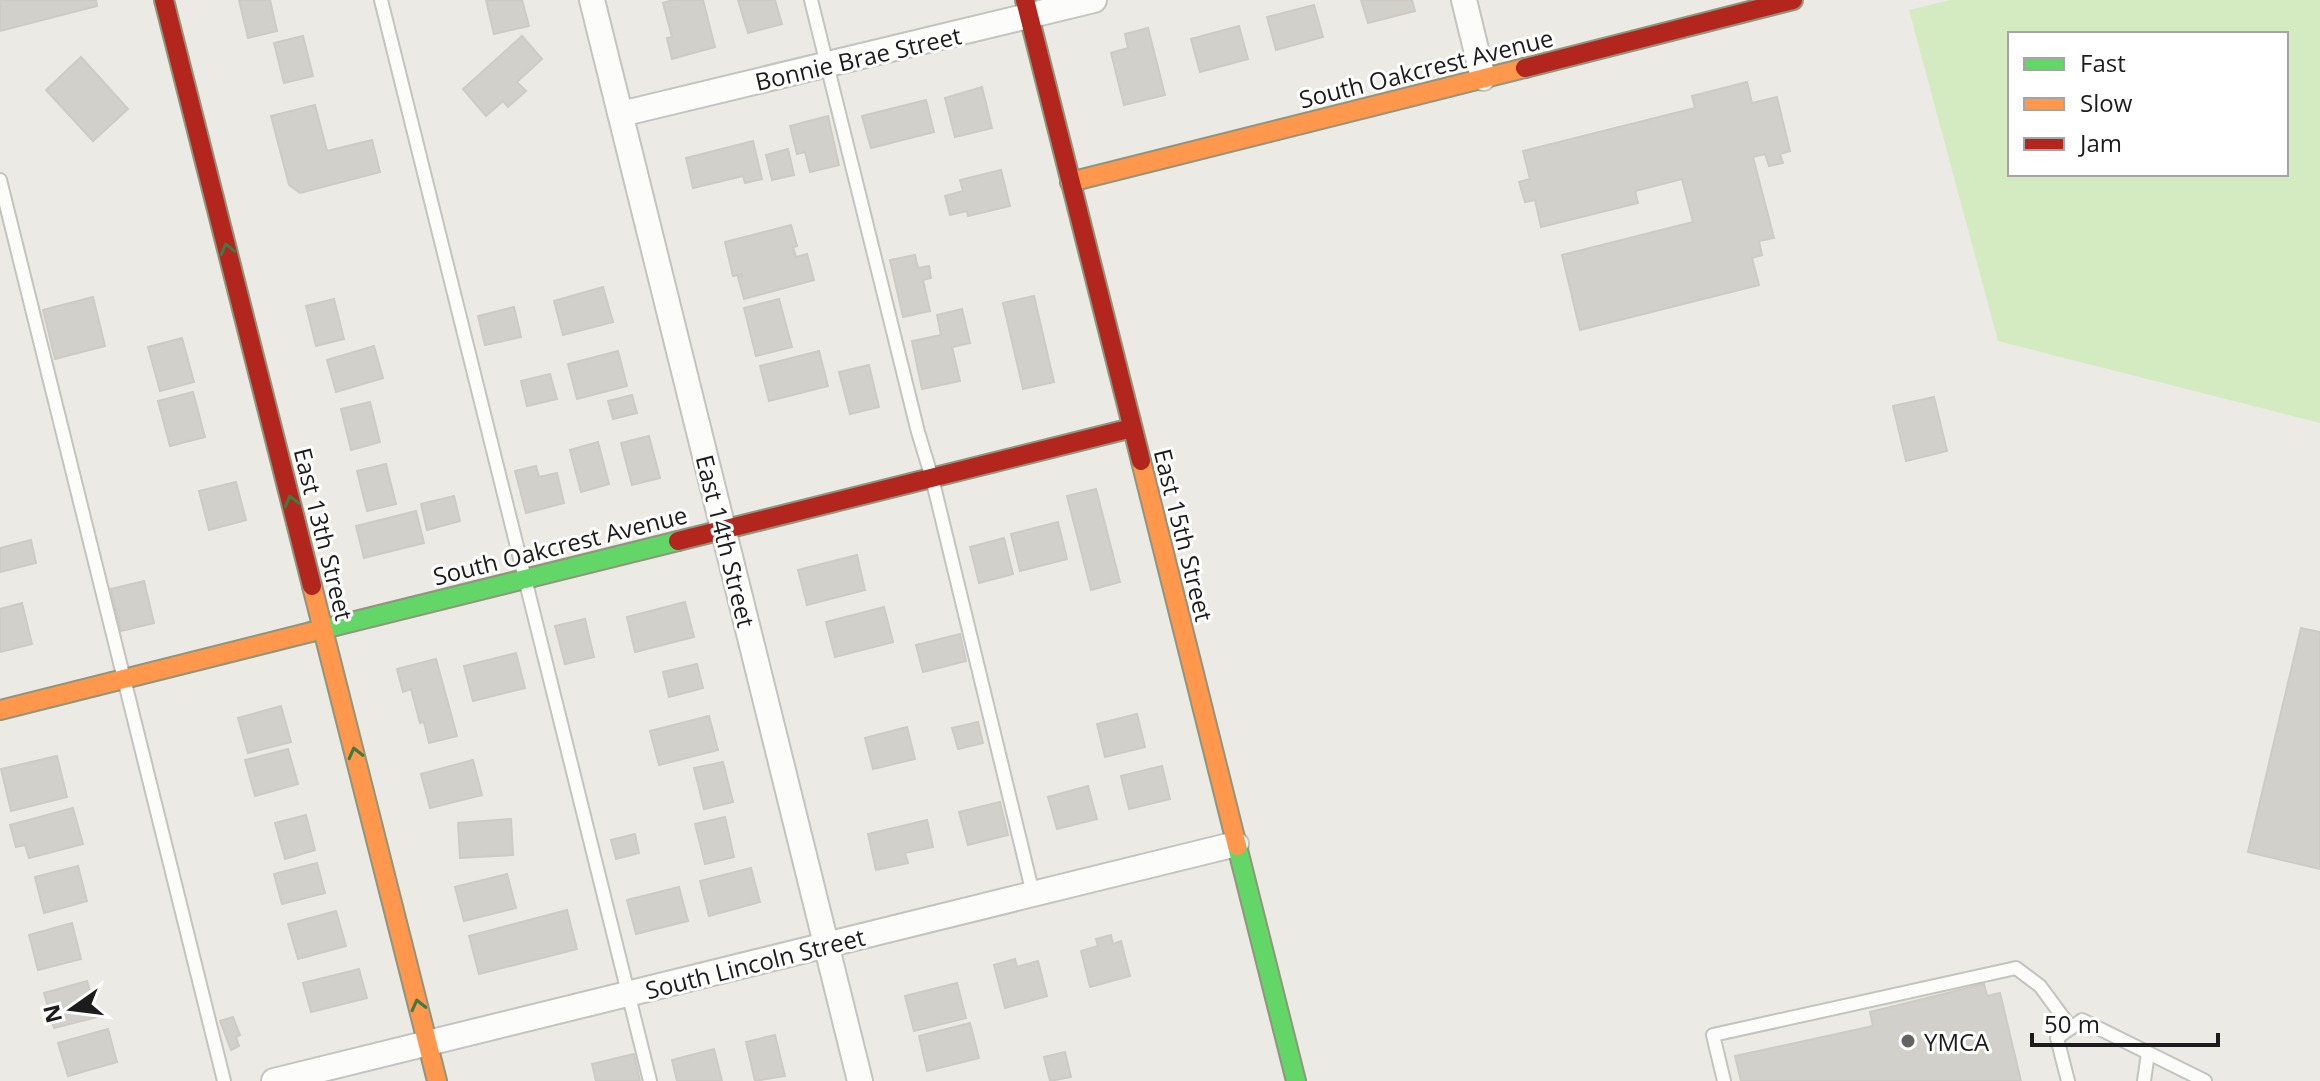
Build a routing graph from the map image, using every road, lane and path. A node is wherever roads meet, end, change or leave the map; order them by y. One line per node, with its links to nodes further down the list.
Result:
1 (164, 0): 18 (street, East 13th Street, one-way to 1)
2 (381, 0): 17 (lane)
3 (592, 0): 11 (street, East 14th Street)
4 (811, 0): 9 (lane)
5 (1094, 0): 8 (street, Bonnie Brae Street)
6 (1464, 0): 10 (street)
7 (1793, 0): 10 (street, South Oakcrest Avenue)
8 (1027, 8): 9 (street, Bonnie Brae Street); 13 (street, East 15th Street)
9 (827, 65): 11 (street, Bonnie Brae Street); 15 (lane)
10 (1483, 78): 13 (street, South Oakcrest Avenue)
11 (621, 114): 16 (street, East 14th Street)
12 (0, 180): 19 (lane)
13 (1070, 182): 14 (street, East 15th Street)
14 (1132, 428): 15 (street, South Oakcrest Avenue); 21 (street, East 15th Street)
15 (932, 478): 16 (street, South Oakcrest Avenue); 22 (lane)
16 (723, 530): 17 (street, South Oakcrest Avenue); 23 (street, East 14th Street)
17 (525, 579): 18 (street, South Oakcrest Avenue); 24 (lane)
18 (324, 629): 19 (street, South Oakcrest Avenue); 26 (street, East 13th Street, one-way to 18)
19 (124, 679): 20 (street, South Oakcrest Avenue); 28 (lane)
20 (0, 710)
21 (1236, 844): 22 (street, South Lincoln Street); 33 (street, East 15th Street)
22 (1033, 894): 23 (street, South Lincoln Street)
23 (826, 945): 24 (street, South Lincoln Street); 32 (street, East 14th Street)
24 (629, 994): 26 (street, South Lincoln Street); 31 (lane)
25 (2071, 1028): 27 (lane); 34 (lane); 35 (lane)
26 (428, 1043): 29 (street, South Lincoln Street); 30 (street, East 13th Street)
27 (2148, 1053): 36 (lane); 37 (lane)
28 (224, 1081)
29 (274, 1081)
30 (437, 1081)
31 (650, 1081)
32 (860, 1081)
33 (1296, 1081)
34 (1724, 1081)
35 (2068, 1081)
36 (2144, 1081)
37 (2205, 1081)

